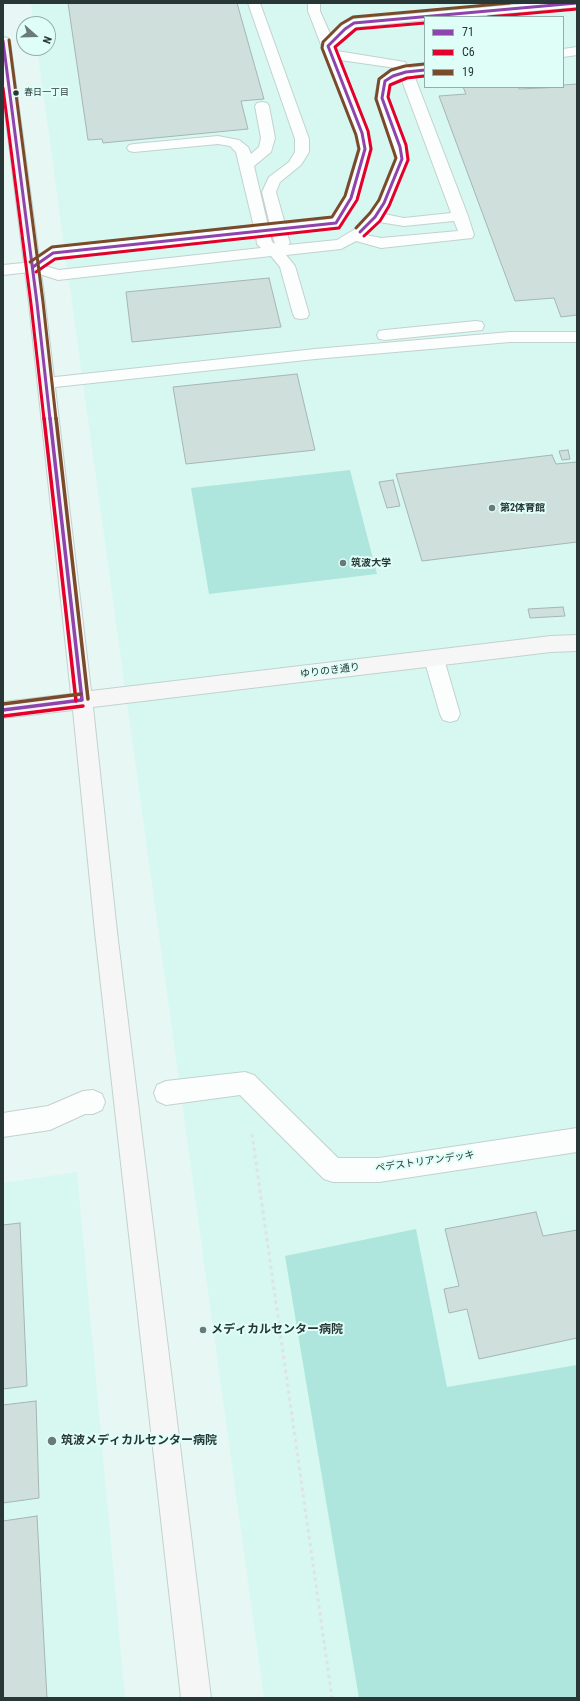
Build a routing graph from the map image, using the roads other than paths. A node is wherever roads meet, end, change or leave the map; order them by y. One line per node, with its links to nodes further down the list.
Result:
1 (254, 3): 18 (lane)
2 (314, 3): 7 (lane)
3 (577, 3): 4 (lane)
4 (432, 16)
5 (424, 17): 7 (lane)
6 (3, 41): 22 (street)
7 (329, 50): 11 (lane); 17 (lane)
8 (577, 51): 9 (lane)
9 (564, 52)
10 (424, 70): 11 (lane)
11 (406, 72): 15 (lane); 16 (lane)
12 (262, 106): 14 (lane)
13 (134, 148): 14 (lane)
14 (247, 164): 19 (lane)
15 (461, 216): 16 (lane); 20 (lane)
16 (375, 217): 20 (lane)
17 (336, 223): 18 (lane); 20 (lane)
18 (279, 230): 19 (lane); 21 (lane)
19 (262, 232): 21 (lane); 22 (lane)
20 (359, 233): 21 (lane)
21 (276, 252): 22 (lane); 24 (lane)
22 (33, 267): 23 (street); 28 (street)
23 (3, 270)
24 (300, 314)
25 (476, 326): 27 (lane)
26 (577, 336): 27 (lane)
27 (333, 353): 28 (lane)
28 (46, 383): 31 (street)
29 (577, 643): 30 (street, ゆりのき通り)
30 (434, 659): 31 (street, ゆりのき通り); 33 (lane)
31 (82, 700): 32 (street, ゆりのき通り); 38 (street)
32 (3, 710)
33 (450, 714)
34 (166, 1093): 37 (street, ペデストリアンデッキ)
35 (93, 1102): 36 (street)
36 (3, 1125)
37 (577, 1140)
38 (196, 1698)

